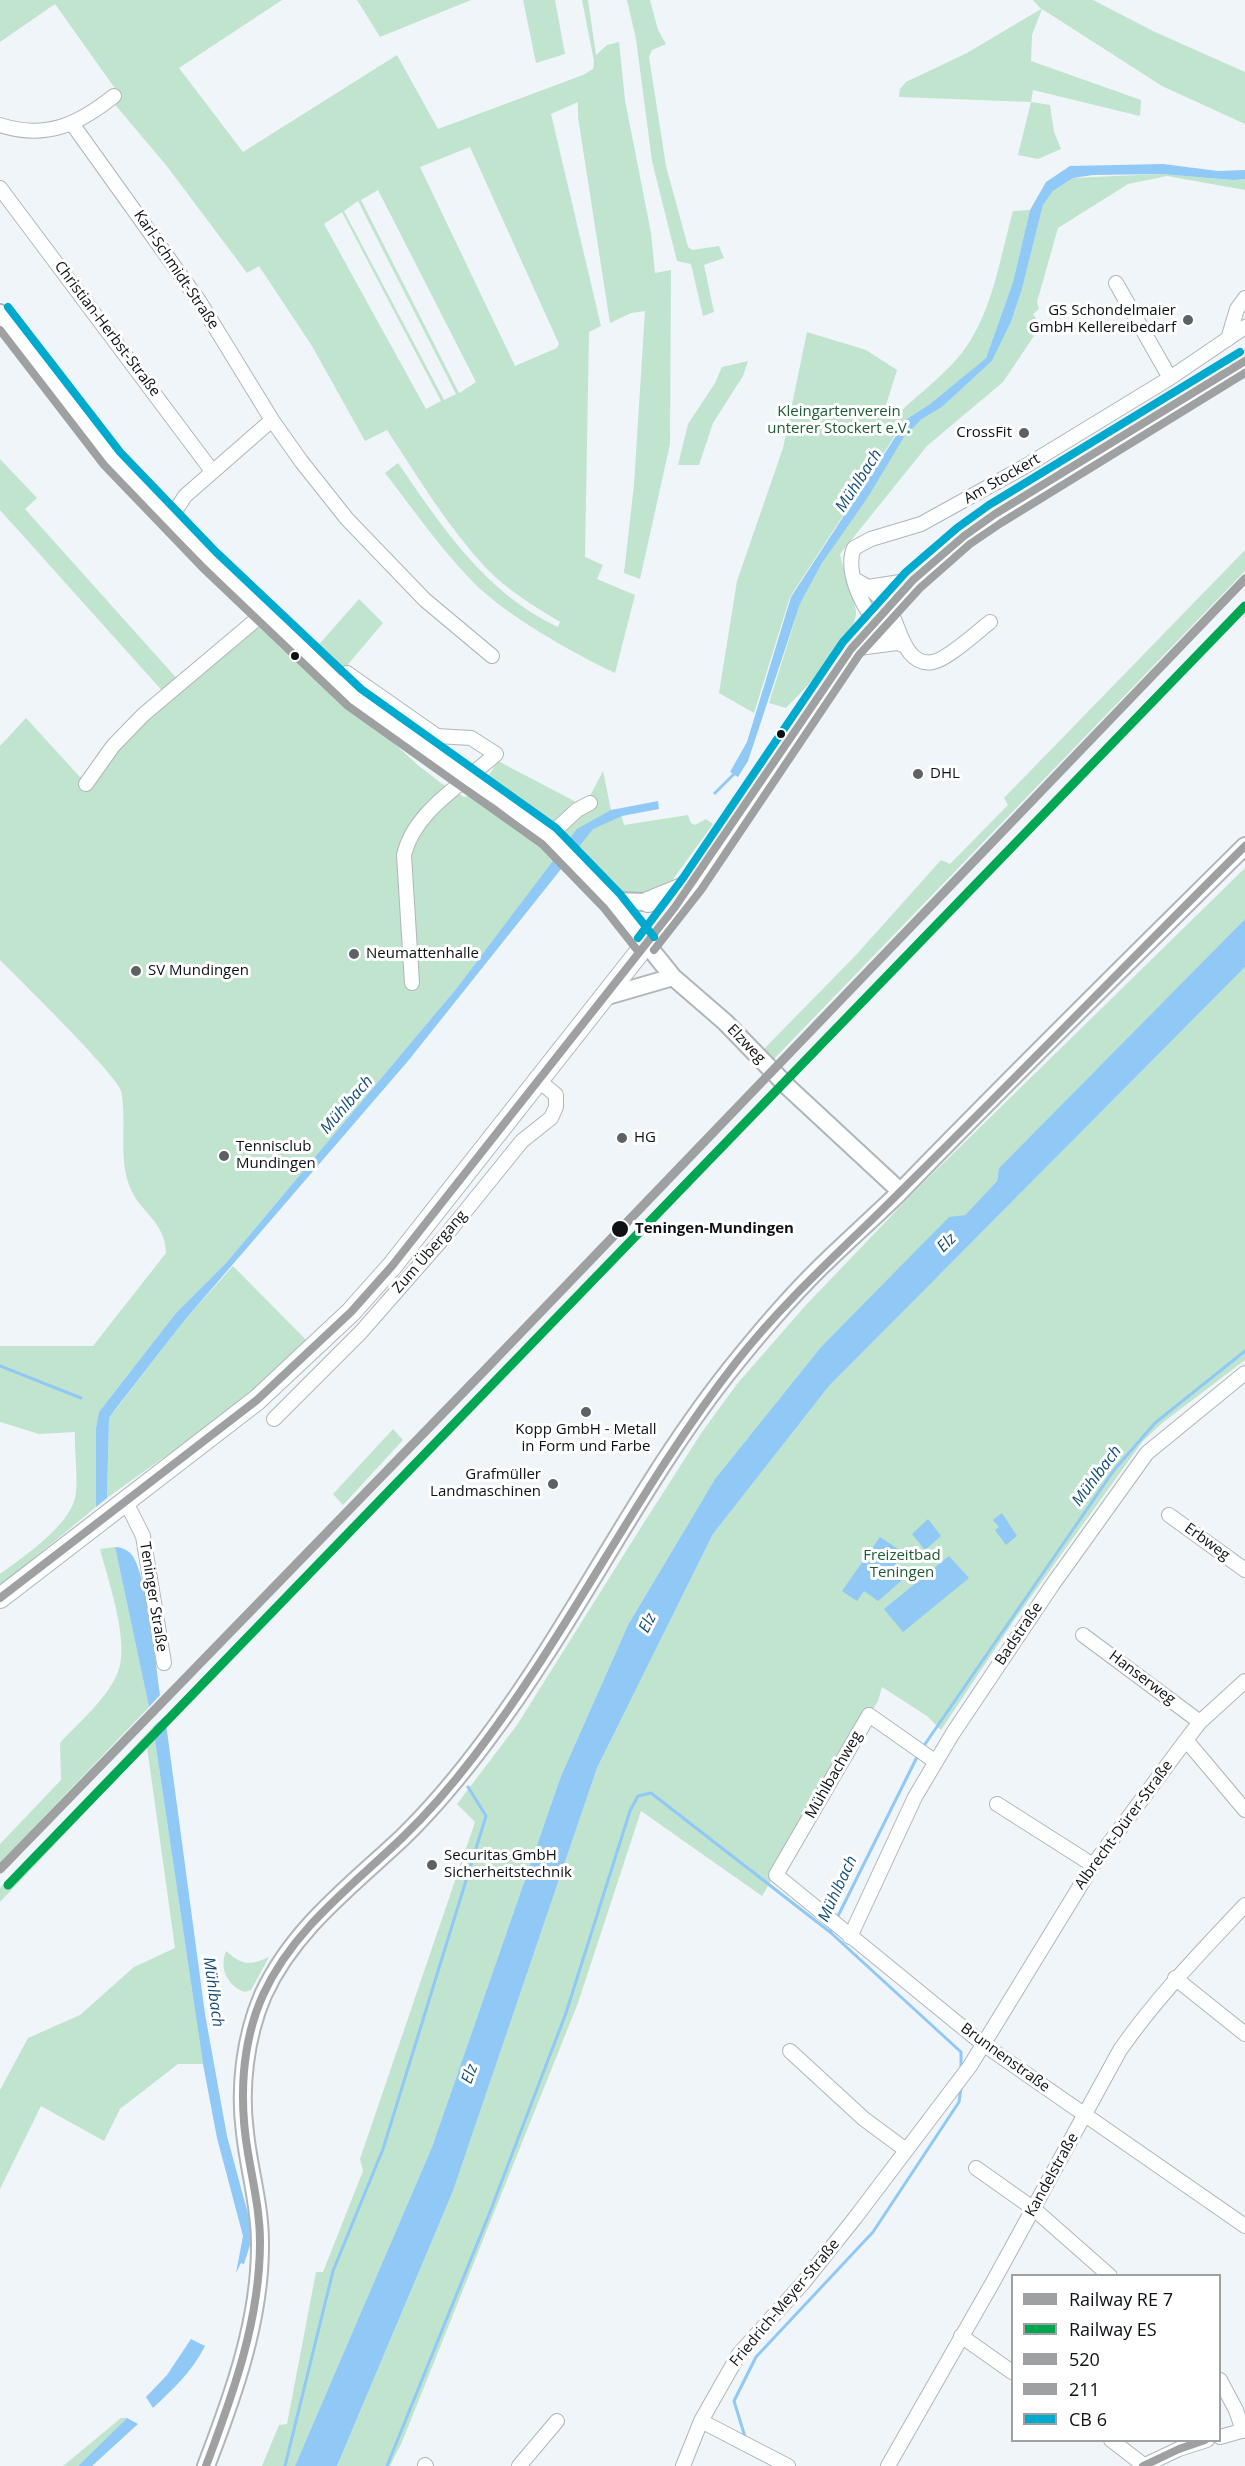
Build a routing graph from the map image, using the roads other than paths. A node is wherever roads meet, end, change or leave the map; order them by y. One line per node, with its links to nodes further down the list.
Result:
1 (114, 96): 3 (street)
2 (0, 125): 3 (street)
3 (73, 125): 12 (street, Karl-Schmidt-Straße)
4 (0, 188): 13 (street, Christian-Herbst-Straße)
5 (1116, 283): 11 (street)
6 (1245, 298): 9 (street)
7 (0, 313): 14 (street, Elzweg)
8 (1245, 327): 9 (street, Am Stockert)
9 (1228, 339): 11 (street, Am Stockert)
10 (1245, 361): 16 (main road)
11 (1170, 378): 15 (street, Am Stockert)
12 (272, 420): 13 (street); 23 (street, Karl-Schmidt-Straße)
13 (212, 471): 14 (street)
14 (170, 519): 18 (street, Elzweg)
15 (854, 579): 17 (street); 19 (street, Am Stockert)
16 (913, 580): 17 (street); 19 (main road)
17 (868, 586): 19 (street)
18 (264, 613): 25 (street, Elzweg); 26 (street)
19 (881, 614): 21 (street); 21 (street); 22 (main road)
20 (990, 622): 21 (street)
21 (901, 645): 22 (street)
22 (851, 649): 30 (main road)
23 (492, 656)
24 (347, 673): 25 (street)
25 (470, 778): 28 (street, Elzweg); 35 (street)
26 (86, 784)
27 (590, 802): 28 (street)
28 (549, 836): 31 (street, Elzweg)
29 (1245, 846): 38 (street)
30 (692, 884): 32 (main road); 33 (main road)
31 (612, 901): 32 (street); 33 (street, Elzweg)
32 (648, 902)
33 (646, 944): 34 (street, Elzweg); 36 (main road)
34 (673, 977): 36 (street); 38 (street, Elzweg)
35 (412, 983)
36 (603, 997): 37 (main road)
37 (538, 1080): 40 (street, Zum Übergang); 41 (main road)
38 (900, 1191): 76 (street)
39 (1245, 1373): 50 (street, Badstraße)
40 (274, 1419)
41 (125, 1500): 44 (main road); 46 (street, Teninger Straße)
42 (1169, 1515): 43 (street, Erbweg)
43 (1245, 1570)
44 (0, 1598)
45 (1083, 1635): 48 (street, Hanserweg)
46 (164, 1663)
47 (1245, 1681): 48 (street, Albrecht-Dürer-Straße)
48 (1200, 1722): 49 (street, Albrecht-Dürer-Straße)
49 (1186, 1740): 52 (street); 53 (street, Albrecht-Dürer-Straße)
50 (932, 1759): 54 (street, Mühlbachweg); 56 (street, Badstraße)
51 (997, 1804): 53 (street)
52 (1245, 1810)
53 (1093, 1865): 59 (street, Albrecht-Dürer-Straße)
54 (776, 1875): 56 (street, Brunnenstraße)
55 (1245, 1905): 57 (street, Kandelstraße)
56 (845, 1933): 59 (street, Brunnenstraße)
57 (1175, 1978): 58 (street); 61 (street, Kandelstraße)
58 (1245, 2034)
59 (983, 2044): 61 (street, Brunnenstraße); 62 (street, Friedrich-Meyer-Straße)
60 (790, 2051): 62 (street)
61 (1085, 2114): 64 (street, Kandelstraße); 65 (street, Brunnenstraße)
62 (906, 2150): 71 (street, Friedrich-Meyer-Straße)
63 (976, 2168): 64 (street)
64 (1034, 2209): 66 (street); 67 (street, Kandelstraße)
65 (1245, 2226)
66 (1108, 2274)
67 (961, 2336): 68 (street); 80 (street, Kandelstraße)
68 (1011, 2371)
69 (1221, 2382): 72 (street)
70 (557, 2421): 77 (street)
71 (701, 2421): 78 (street, Friedrich-Meyer-Straße); 79 (street)
72 (1244, 2431): 73 (street)
73 (1221, 2437)
74 (1114, 2442): 81 (street)
75 (1203, 2442): 81 (street)
76 (206, 2466)
77 (519, 2466)
78 (683, 2466)
79 (788, 2466)
80 (888, 2466)
81 (1144, 2466)

